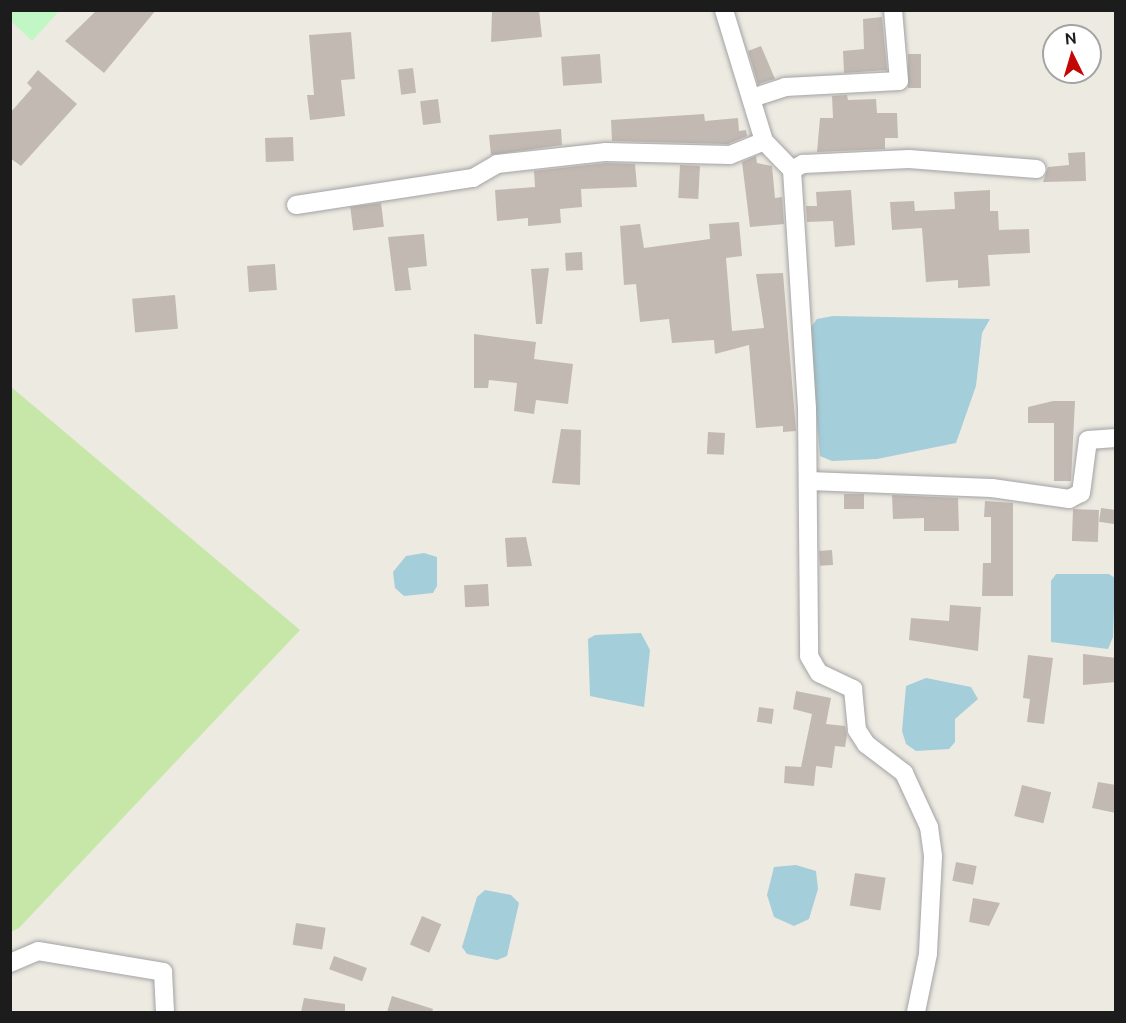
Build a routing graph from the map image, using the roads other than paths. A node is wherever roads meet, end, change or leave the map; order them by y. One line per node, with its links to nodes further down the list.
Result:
1 (724, 10): 3 (street)
2 (893, 10): 3 (street)
3 (752, 98): 4 (street)
4 (764, 141): 6 (street); 7 (street)
5 (1037, 169): 6 (street)
6 (792, 170): 9 (street)
7 (296, 205)
8 (1116, 438): 9 (street)
9 (809, 481): 12 (street)
10 (10, 963): 11 (street)
11 (165, 1012)
12 (916, 1012)

